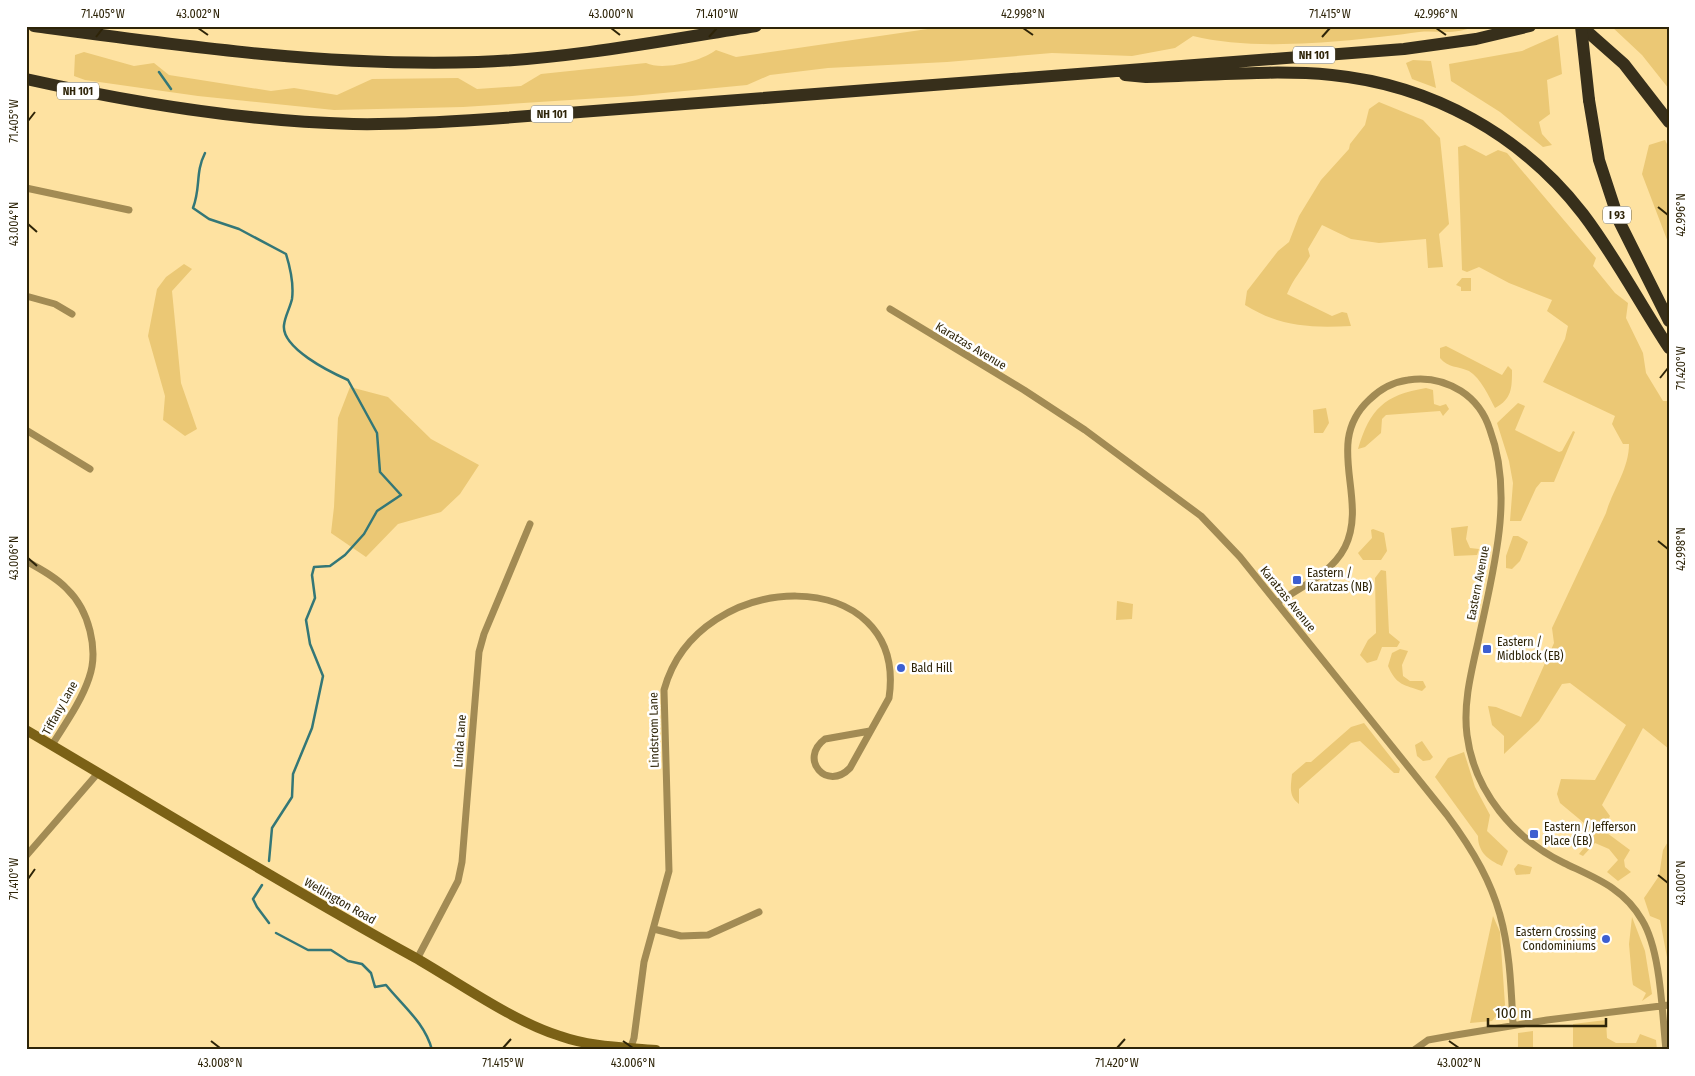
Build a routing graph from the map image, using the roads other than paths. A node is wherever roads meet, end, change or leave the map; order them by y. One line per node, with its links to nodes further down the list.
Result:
1 (34, 26): 2 (highway)
2 (756, 26)
3 (1530, 26): 5 (highway, NH 101)
4 (1581, 26): 7 (highway); 13 (highway, I 93, bridge)
5 (1097, 71): 6 (highway, NH 101); 14 (highway)
6 (26, 80)
7 (1669, 122)
8 (26, 188): 9 (street)
9 (129, 210)
10 (26, 296): 12 (street)
11 (890, 309): 19 (street, Karatzas Avenue)
12 (72, 314)
13 (1669, 321)
14 (1669, 348)
15 (26, 430): 16 (street)
16 (90, 469)
17 (530, 524): 27 (street, Linda Lane)
18 (26, 561): 22 (street, Tiffany Lane)
19 (1278, 602): 28 (street, Eastern Avenue); 29 (street, Karatzas Avenue)
20 (26, 730): 22 (main road, Wellington Road)
21 (870, 731): 21 (street, Lindstrom Lane); 26 (street, Lindstrom Lane)
22 (52, 745): 23 (main road, Wellington Road)
23 (98, 773): 24 (street); 27 (main road, Wellington Road)
24 (26, 856)
25 (759, 912): 26 (street)
26 (654, 929): 30 (street, Lindstrom Lane)
27 (416, 959): 30 (main road, Wellington Road)
28 (1665, 1006): 29 (street); 33 (street, Eastern Avenue)
29 (1513, 1025): 32 (street)
30 (630, 1049): 31 (main road, Wellington Road)
31 (656, 1050)
32 (1414, 1050)
33 (1666, 1050)

